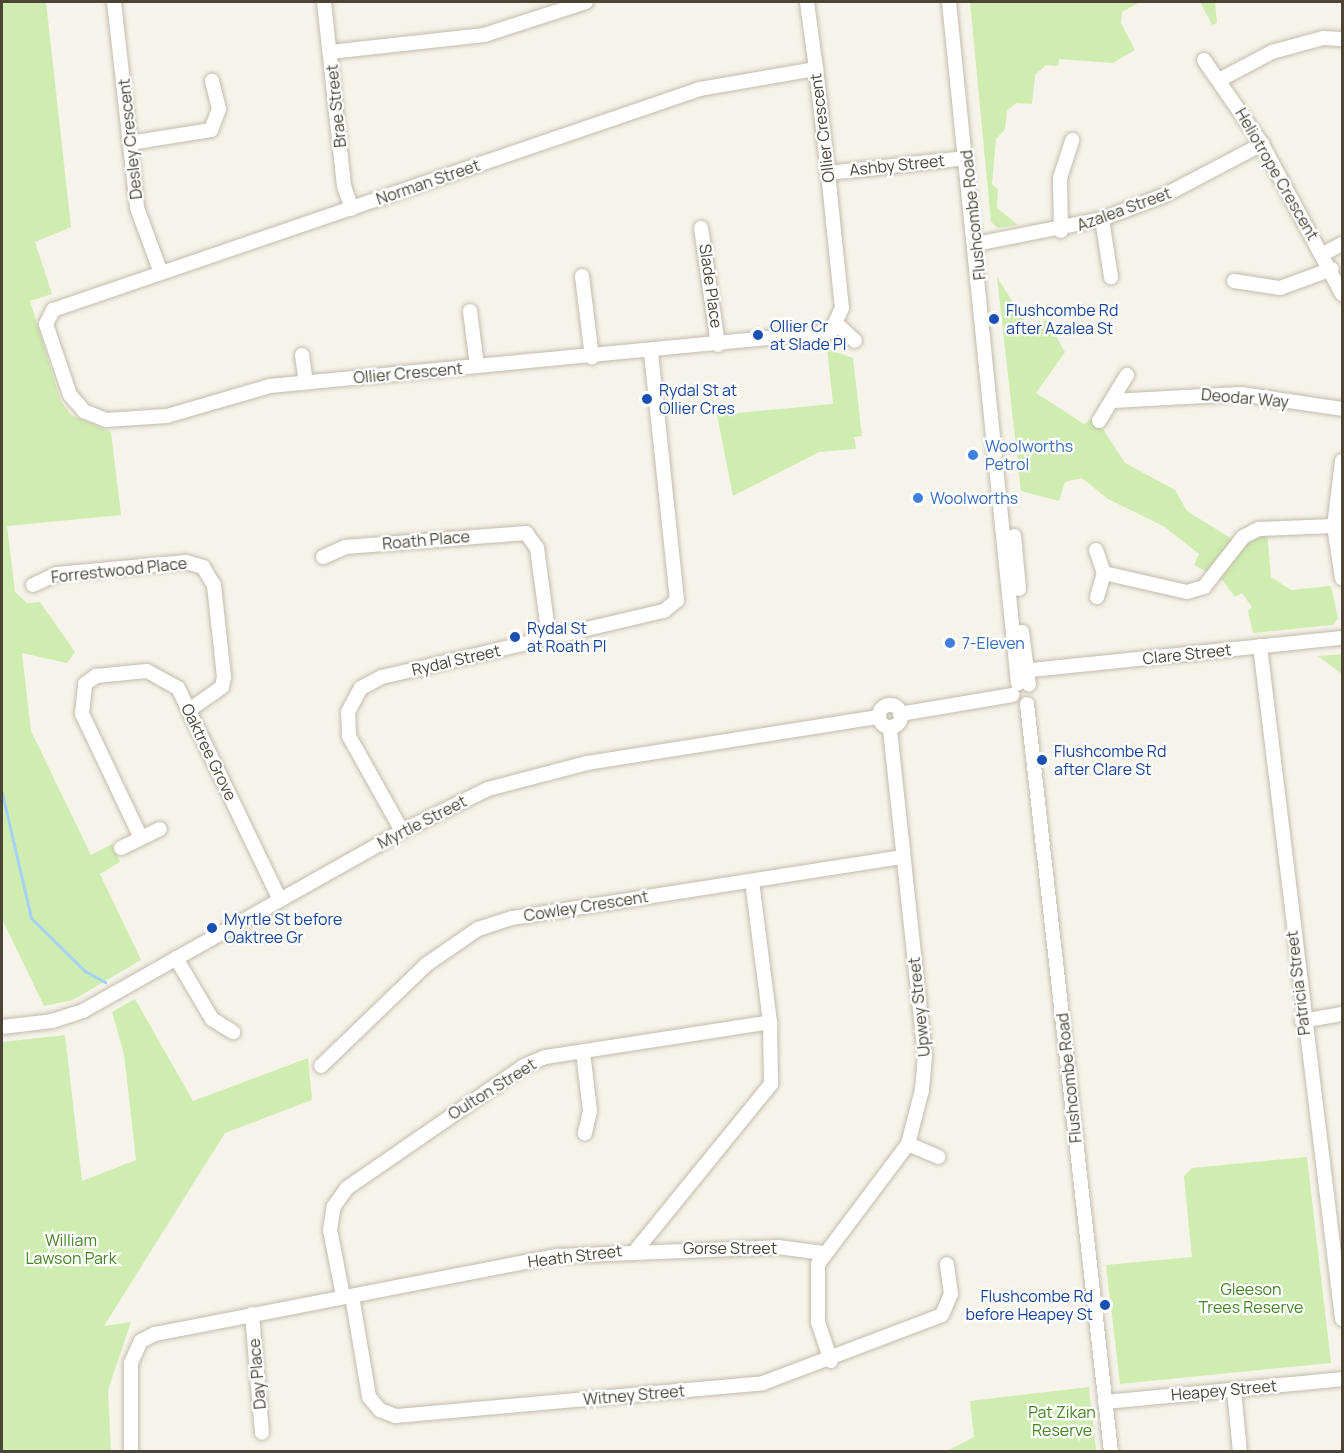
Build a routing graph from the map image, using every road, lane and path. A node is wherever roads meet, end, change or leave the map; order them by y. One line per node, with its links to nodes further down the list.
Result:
1 (114, 2): 13 (street, Desley Crescent)
2 (324, 2): 7 (street, Brae Street)
3 (586, 2): 7 (street)
4 (807, 2): 9 (street, Ollier Crescent)
5 (949, 2): 15 (street, Flushcombe Road)
6 (1342, 39): 10 (street)
7 (330, 52): 17 (street, Brae Street)
8 (1204, 60): 10 (street, Heliotrope Crescent)
9 (816, 69): 16 (street, Ollier Crescent); 17 (street, Norman Street)
10 (1221, 79): 14 (street, Heliotrope Crescent)
11 (212, 81): 13 (street)
12 (1072, 140): 20 (street)
13 (130, 143): 25 (street, Desley Crescent)
14 (1262, 144): 18 (street, Azalea Street); 23 (street, Heliotrope Crescent)
15 (966, 158): 16 (street, Ashby Street); 21 (street, Flushcombe Road)
16 (828, 173): 32 (street, Ollier Crescent)
17 (352, 208): 25 (street, Norman Street)
18 (1102, 219): 20 (street, Azalea Street); 27 (street)
19 (701, 228): 34 (street, Slade Place)
20 (1061, 231): 21 (street, Azalea Street)
21 (976, 244): 44 (street, Flushcombe Road)
22 (1342, 244): 23 (street)
23 (1323, 254): 24 (street, Heliotrope Crescent)
24 (1332, 268): 28 (street); 29 (street, Heliotrope Crescent)
25 (161, 273): 31 (street, Norman Street)
26 (582, 276): 37 (street)
27 (1110, 277)
28 (1234, 281)
29 (1342, 294)
30 (470, 311): 38 (street)
31 (46, 316): 40 (street, Ollier Crescent)
32 (838, 325): 33 (street); 34 (street, Ollier Crescent)
33 (855, 341)
34 (718, 345): 35 (street, Ollier Crescent)
35 (651, 351): 37 (street, Ollier Crescent); 53 (street, Rydal Street)
36 (302, 355): 40 (street)
37 (592, 357): 38 (street, Ollier Crescent)
38 (477, 366): 40 (street, Ollier Crescent)
39 (1127, 375): 41 (street)
40 (306, 382)
41 (1112, 401): 42 (street, Deodar Way); 43 (street)
42 (1342, 409)
43 (1099, 421)
44 (996, 428): 56 (street, Flushcombe Road); 57 (street, Flushcombe Road)
45 (1342, 461): 46 (street)
46 (1334, 526): 49 (street); 50 (street)
47 (1096, 550): 50 (street)
48 (323, 557): 53 (street, Roath Place)
49 (1342, 572)
50 (1104, 573): 52 (street)
51 (33, 585): 59 (street, Forrestwood Place)
52 (1097, 597)
53 (549, 638): 64 (street, Rydal Street)
54 (1342, 638): 55 (street, Clare Street)
55 (1260, 646): 56 (street, Clare Street); 72 (street, Patricia Street)
56 (1031, 670): 57 (street, Flushcombe Road)
57 (1020, 688): 58 (street); 58 (street, Flushcombe Road); 60 (street)
58 (1027, 704): 90 (street, Flushcombe Road)
59 (189, 710): 65 (street, Oaktree Grove); 69 (street, Oaktree Grove)
60 (900, 714): 61 (street, Myrtle Street); 62 (street)
61 (879, 717): 62 (street); 64 (street, Myrtle Street)
62 (890, 727): 67 (street, Upwey Street)
63 (160, 829): 65 (street)
64 (402, 831): 69 (street, Myrtle Street)
65 (141, 838): 66 (street)
66 (121, 848)
67 (902, 857): 68 (street, Cowley Crescent); 79 (street, Upwey Street)
68 (752, 881): 73 (street, Heath Street); 77 (street, Cowley Crescent)
69 (280, 900): 70 (street, Myrtle Street)
70 (176, 958): 74 (street, Myrtle Street); 75 (street)
71 (1342, 1014): 72 (street)
72 (1302, 1021): 86 (street, Patricia Street)
73 (770, 1022): 76 (street, Oulton Street); 81 (street, Heath Street)
74 (2, 1027)
75 (233, 1032)
76 (583, 1052): 78 (street); 84 (street, Oulton Street)
77 (321, 1066)
78 (585, 1133)
79 (908, 1144): 80 (street); 82 (street, Upwey Street)
80 (938, 1157)
81 (637, 1249): 82 (street, Gorse Street); 84 (street, Heath Street)
82 (823, 1253): 87 (street, Upwey Street)
83 (947, 1264): 87 (street, Witney Street)
84 (347, 1296): 85 (street, Heath Street); 87 (street, Witney Street)
85 (252, 1314): 91 (street, Day Place); 92 (street, Heath Street)
86 (1342, 1319)
87 (831, 1361)
88 (1342, 1379): 89 (street, Heapey Street)
89 (1234, 1390): 90 (street, Heapey Street); 94 (street)
90 (1106, 1402): 93 (street, Flushcombe Road)
91 (262, 1433)
92 (131, 1452)
93 (1111, 1452)
94 (1240, 1452)

